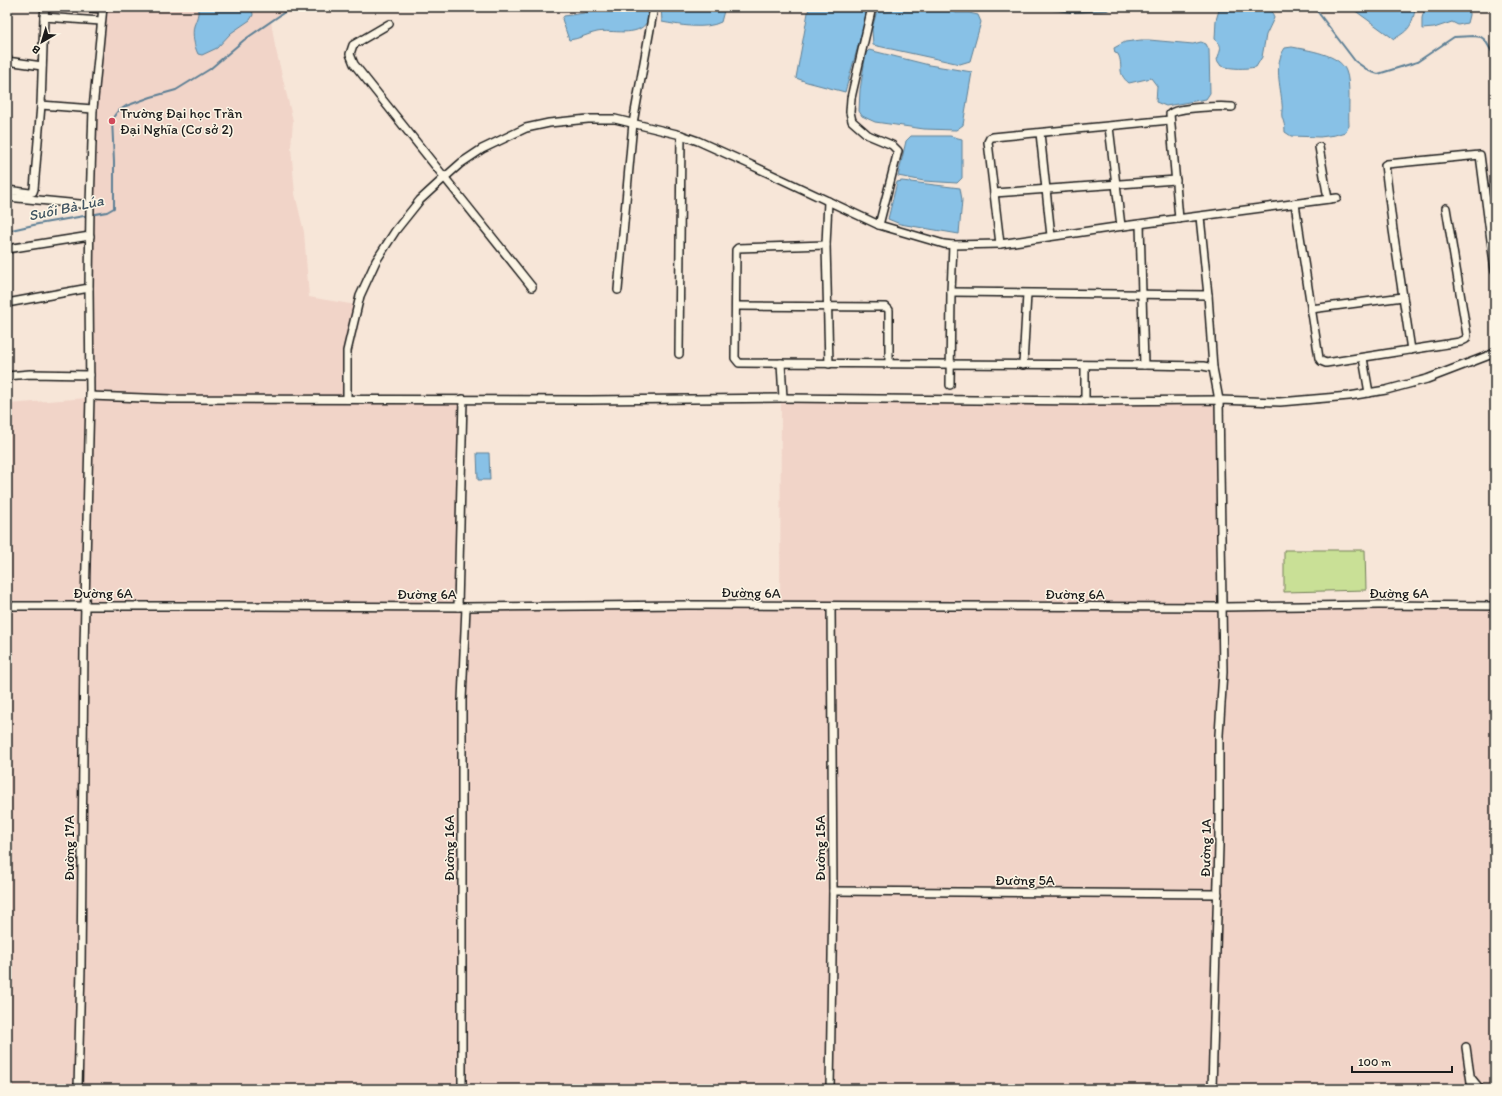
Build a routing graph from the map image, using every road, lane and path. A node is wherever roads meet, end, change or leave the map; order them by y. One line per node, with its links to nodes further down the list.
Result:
1 (45, 7): 6 (street)
2 (79, 7): 5 (street)
3 (654, 7): 15 (street)
4 (872, 7): 36 (street)
5 (102, 8): 7 (street)
6 (44, 17): 7 (street); 10 (street)
7 (101, 21): 13 (street)
8 (389, 24): 20 (street)
9 (7, 61): 10 (street)
10 (42, 66): 11 (street)
11 (41, 105): 13 (street); 24 (street)
12 (1232, 107): 14 (street)
13 (93, 109): 31 (street)
14 (1170, 120): 16 (street); 21 (street)
15 (633, 123): 18 (street); 20 (street); 47 (street)
16 (1109, 127): 17 (street); 22 (street)
17 (1040, 133): 23 (street); 25 (street)
18 (681, 135): 29 (street); 59 (street)
19 (1318, 147): 28 (street)
20 (444, 178): 45 (street); 75 (street)
21 (1176, 180): 22 (street); 34 (street)
22 (1116, 184): 23 (street); 37 (street)
23 (1045, 188): 25 (street); 39 (street)
24 (7, 190)
25 (994, 193): 40 (street)
26 (7, 197): 31 (street)
27 (1337, 198): 28 (street)
28 (1328, 199): 30 (street)
29 (828, 201): 36 (street); 41 (street)
30 (1295, 204): 33 (street); 56 (street)
31 (90, 207): 38 (street)
32 (1446, 208): 57 (street)
33 (1200, 217): 34 (street); 51 (street, Đường 1A)
34 (1179, 219): 35 (street)
35 (1140, 224): 37 (street); 50 (street)
36 (879, 225): 42 (street)
37 (1121, 226): 39 (street)
38 (90, 234): 43 (street); 46 (street, Đường 17A)
39 (1051, 236): 40 (street)
40 (1000, 244): 42 (street)
41 (826, 245): 54 (street); 55 (street)
42 (953, 245): 48 (street)
43 (7, 249)
44 (1495, 271): 52 (street)
45 (532, 287)
46 (89, 288): 53 (street); 69 (street, Đường 17A)
47 (618, 290)
48 (951, 292): 49 (street); 64 (street)
49 (1027, 294): 50 (street); 65 (street)
50 (1142, 295): 51 (street); 67 (street)
51 (1208, 296): 68 (street, Đường 1A)
52 (1403, 297): 56 (street); 57 (street)
53 (7, 304)
54 (736, 306): 55 (street); 61 (street)
55 (828, 306): 62 (street); 63 (street)
56 (1311, 309): 60 (street)
57 (1411, 350): 60 (street)
58 (1495, 353): 72 (street)
59 (679, 354)
60 (1363, 358): 72 (street)
61 (781, 363): 62 (street); 74 (street)
62 (829, 364): 63 (street)
63 (889, 364): 64 (street)
64 (950, 364): 65 (street); 71 (street)
65 (1023, 365): 66 (street)
66 (1085, 365): 67 (street); 78 (street)
67 (1144, 365): 68 (street)
68 (1213, 368): 77 (street, Đường 1A)
69 (90, 375): 70 (street); 73 (street, Đường 17A)
70 (7, 376)
71 (950, 385)
72 (1369, 393): 77 (street)
73 (90, 396): 75 (street); 82 (street, Đường 17A)
74 (783, 398): 76 (street); 78 (street)
75 (347, 399): 76 (street)
76 (463, 399): 83 (street)
77 (1219, 400): 78 (street); 85 (street, Đường 1A)
78 (1085, 401)
79 (7, 606): 82 (street, Đường 6A)
80 (831, 606): 84 (street, Đường 6A); 85 (street, Đường 6A); 86 (street, Đường 15A)
81 (1495, 606): 85 (street, Đường 6A)
82 (86, 607): 83 (street, Đường 6A); 90 (street, Đường 17A)
83 (458, 607): 84 (street, Đường 6A)
84 (466, 607): 91 (street, Đường 16A)
85 (1223, 607): 87 (street, Đường 1A)
86 (833, 891): 87 (street, Đường 5A); 92 (street, Đường 15A)
87 (1218, 894): 93 (street, Đường 1A)
88 (1466, 1048): 89 (street)
89 (1470, 1078): 94 (street); 95 (street)
90 (78, 1089)
91 (462, 1089)
92 (830, 1089)
93 (1212, 1089)
94 (1472, 1089)
95 (1480, 1089)

